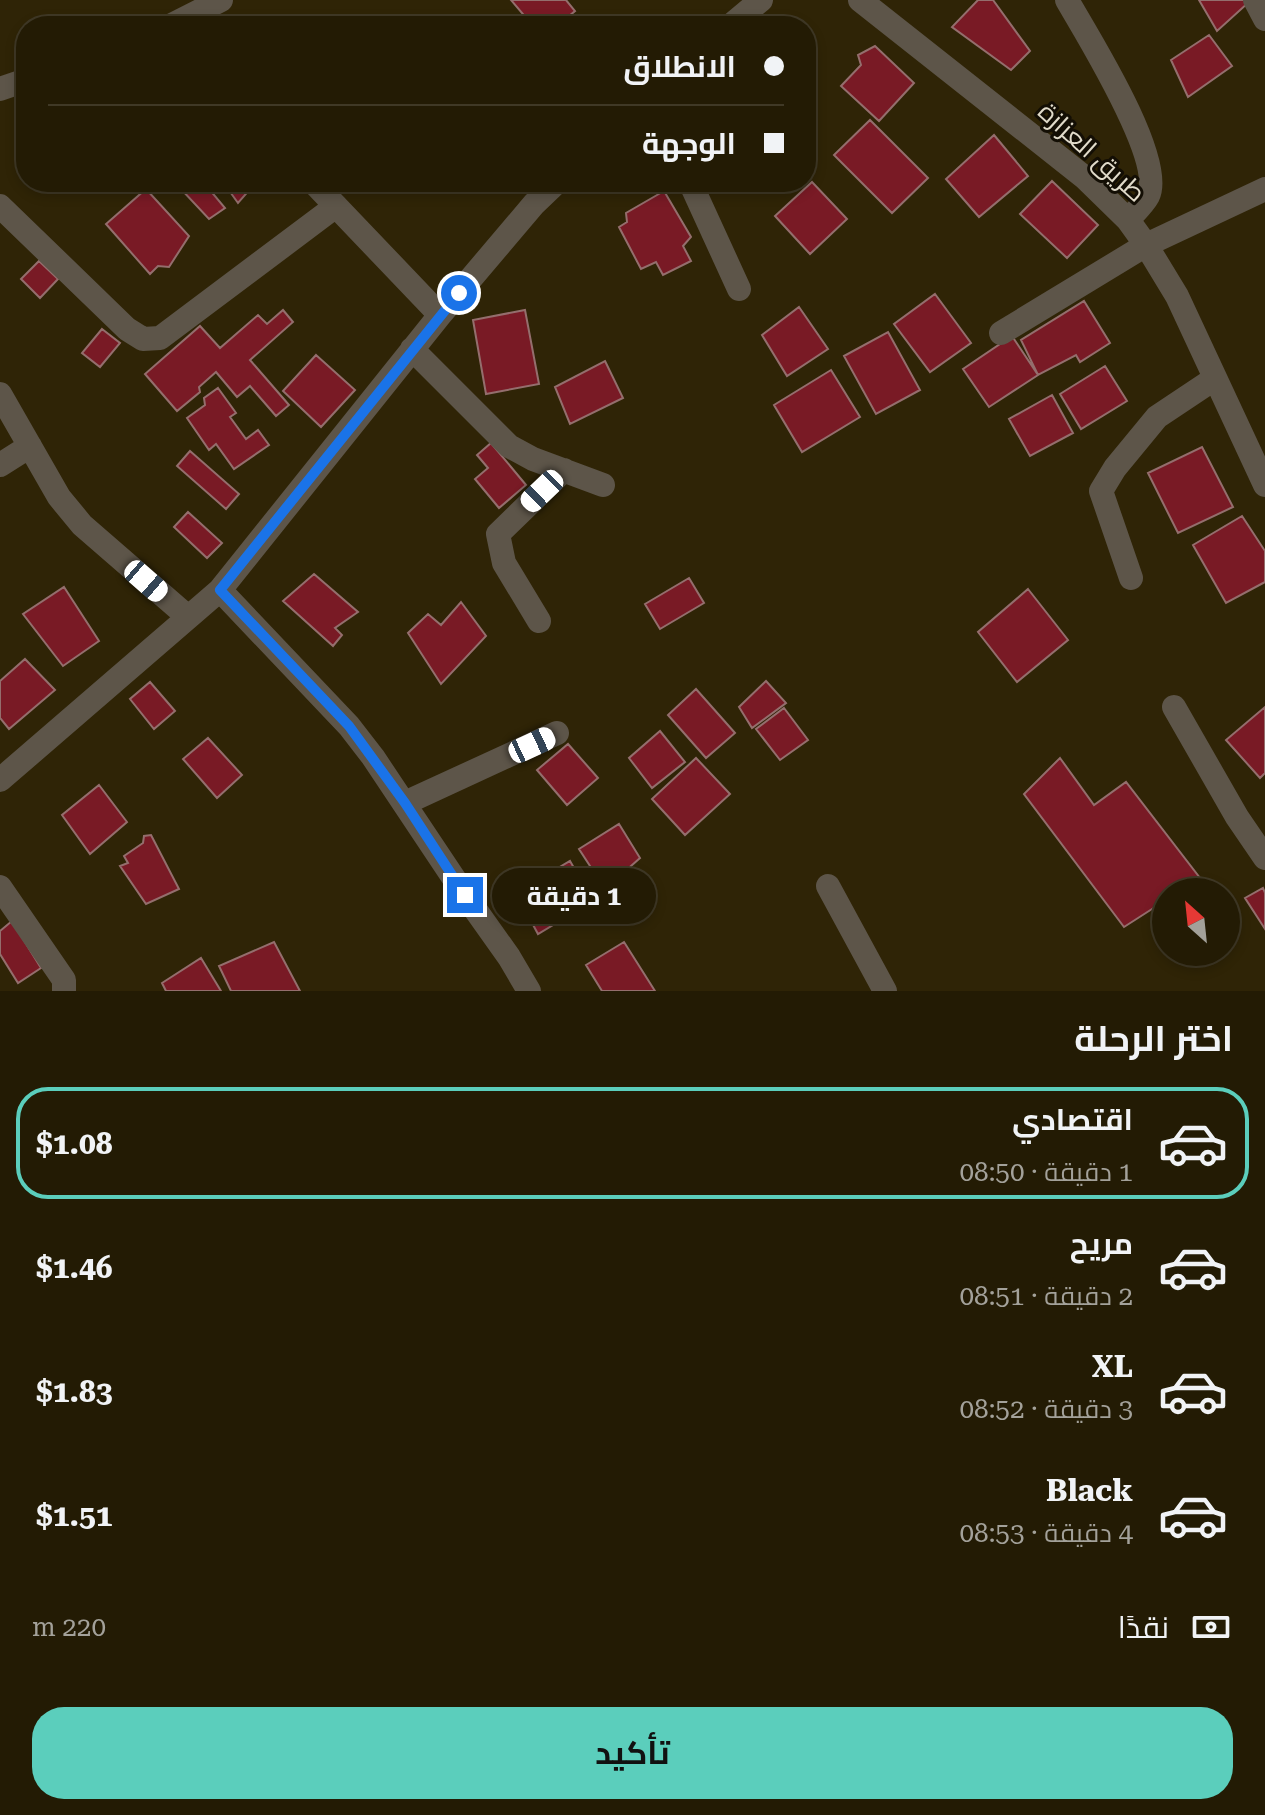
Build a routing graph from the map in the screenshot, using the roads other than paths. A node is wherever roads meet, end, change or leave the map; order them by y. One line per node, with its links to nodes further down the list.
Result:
1 (221, 0): 6 (street)
2 (761, 0): 7 (street)
3 (860, 0): 15 (street, طريق العزازة)
4 (1067, 0): 15 (street)
5 (1255, 0): 8 (street)
6 (190, 16)
7 (742, 16)
8 (1265, 19)
9 (1265, 189): 16 (street)
10 (323, 192): 14 (street)
11 (547, 192): 18 (street)
12 (695, 192): 17 (street)
13 (0, 206): 14 (street)
14 (336, 206): 18 (street)
15 (1128, 220): 16 (street, طريق العزازة)
16 (1146, 245): 19 (street); 21 (street, طريق العزازة)
17 (739, 289)
18 (440, 315): 20 (street)
19 (1001, 333)
20 (412, 349): 25 (street); 29 (street)
21 (1214, 379): 27 (street, طريق العزازة); 28 (street)
22 (0, 394): 23 (street)
23 (30, 446): 24 (street); 30 (street)
24 (0, 465)
25 (564, 470): 26 (street); 31 (street)
26 (603, 485)
27 (1265, 485)
28 (1131, 578)
29 (220, 590): 30 (street); 35 (street)
30 (188, 617): 34 (street)
31 (539, 621)
32 (1174, 707): 36 (street)
33 (557, 733): 35 (street)
34 (0, 780)
35 (405, 803): 40 (street)
36 (1265, 858)
37 (828, 886): 41 (street)
38 (0, 887): 39 (street)
39 (64, 991)
40 (529, 991)
41 (885, 991)

